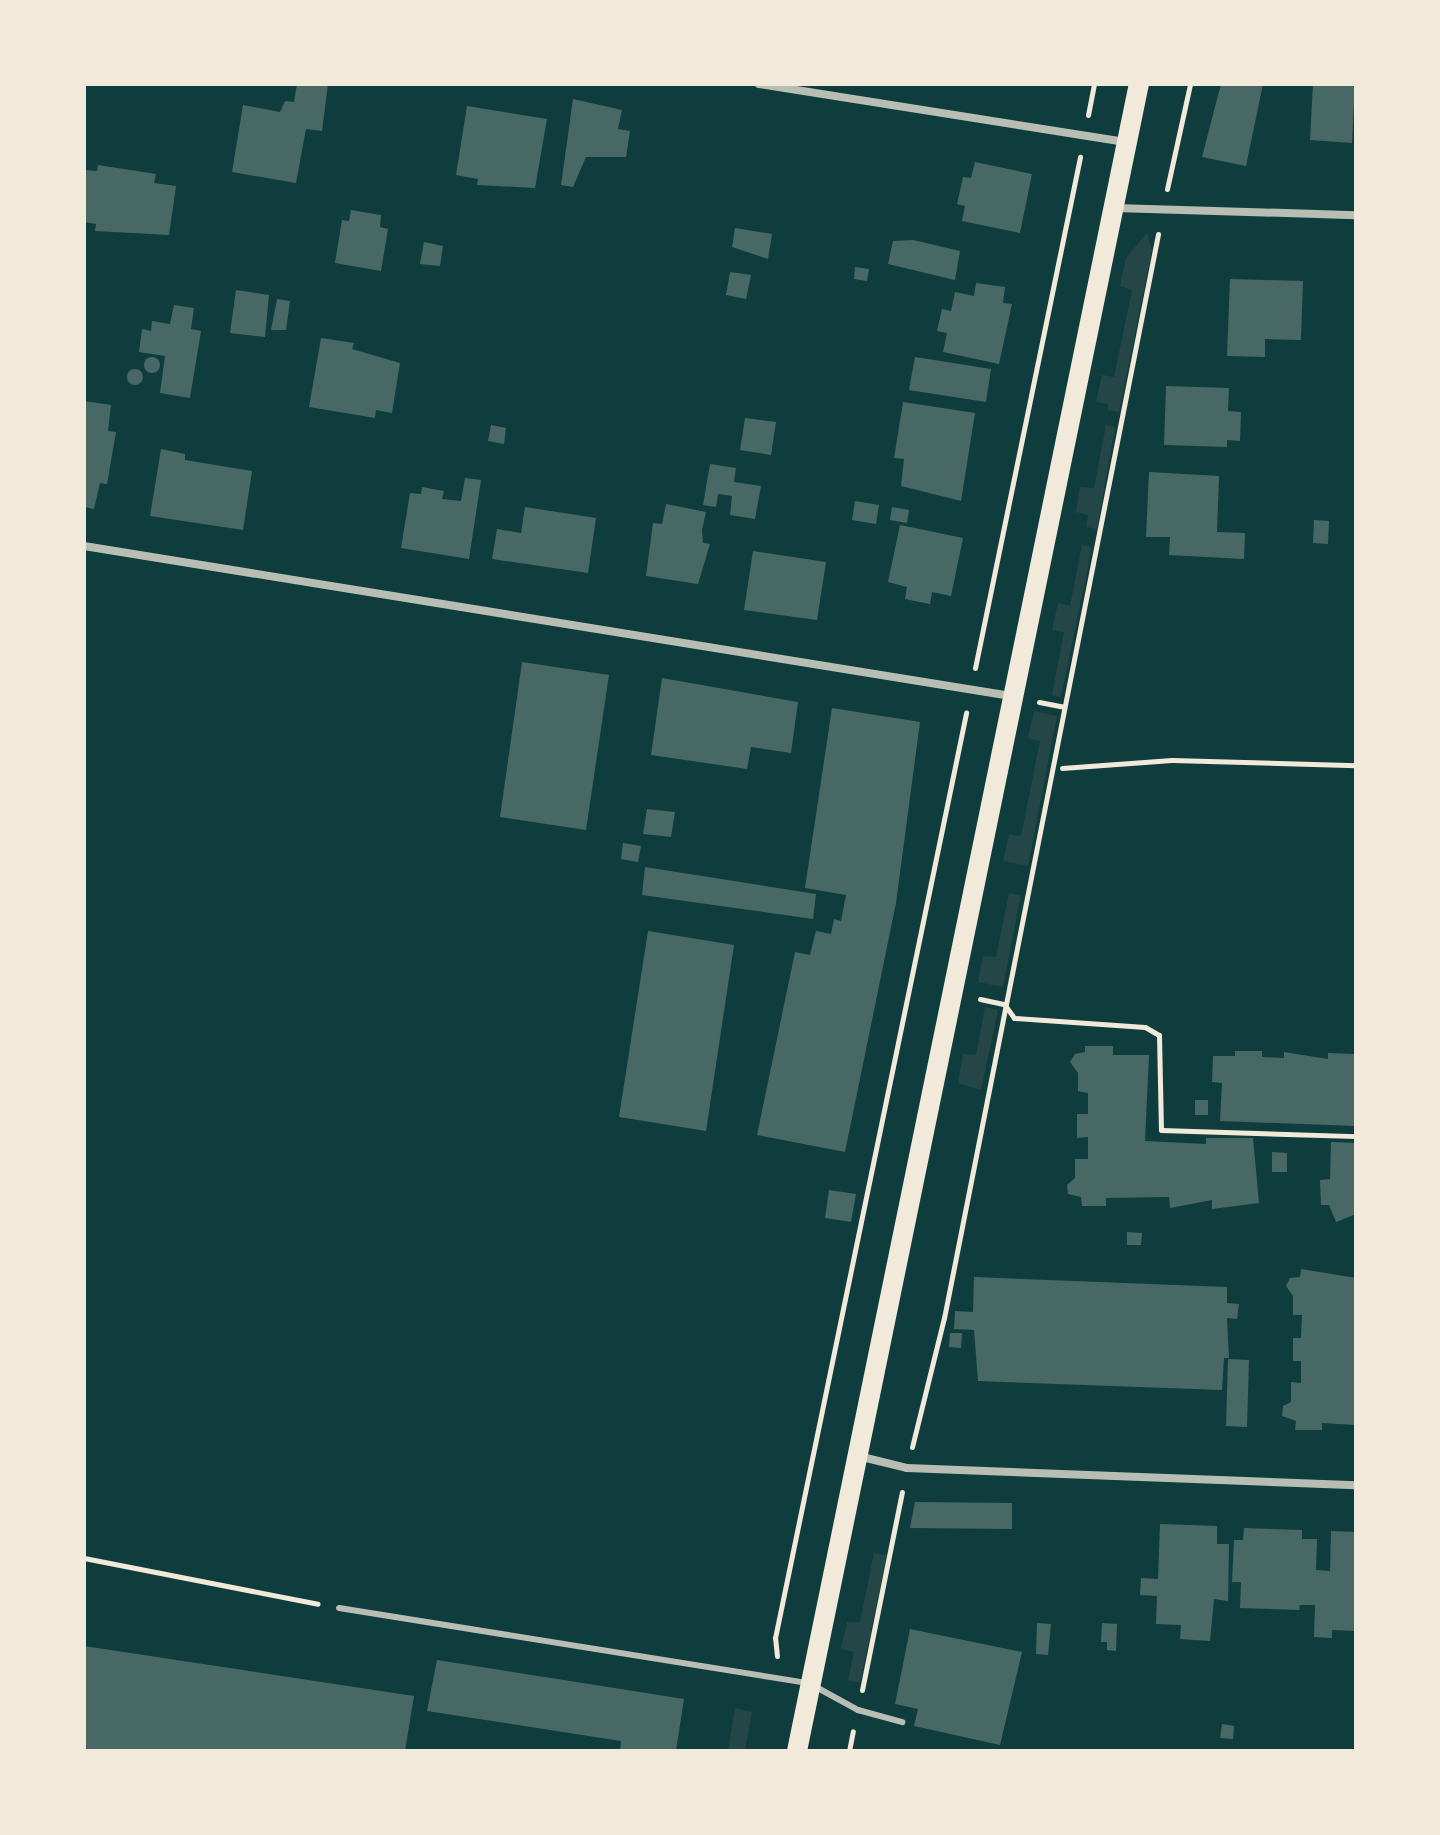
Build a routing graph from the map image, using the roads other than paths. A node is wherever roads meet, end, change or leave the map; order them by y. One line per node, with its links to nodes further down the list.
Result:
1 (759, 84): 3 (street)
2 (1139, 84): 3 (main road)
3 (1127, 142): 4 (main road)
4 (1115, 208): 5 (street); 7 (main road)
5 (1356, 215)
6 (84, 546): 7 (street)
7 (1011, 696): 8 (main road)
8 (857, 1456): 9 (street); 11 (main road)
9 (1356, 1485)
10 (339, 1608): 11 (lane)
11 (811, 1684): 12 (lane); 13 (main road)
12 (902, 1722)
13 (797, 1751)

